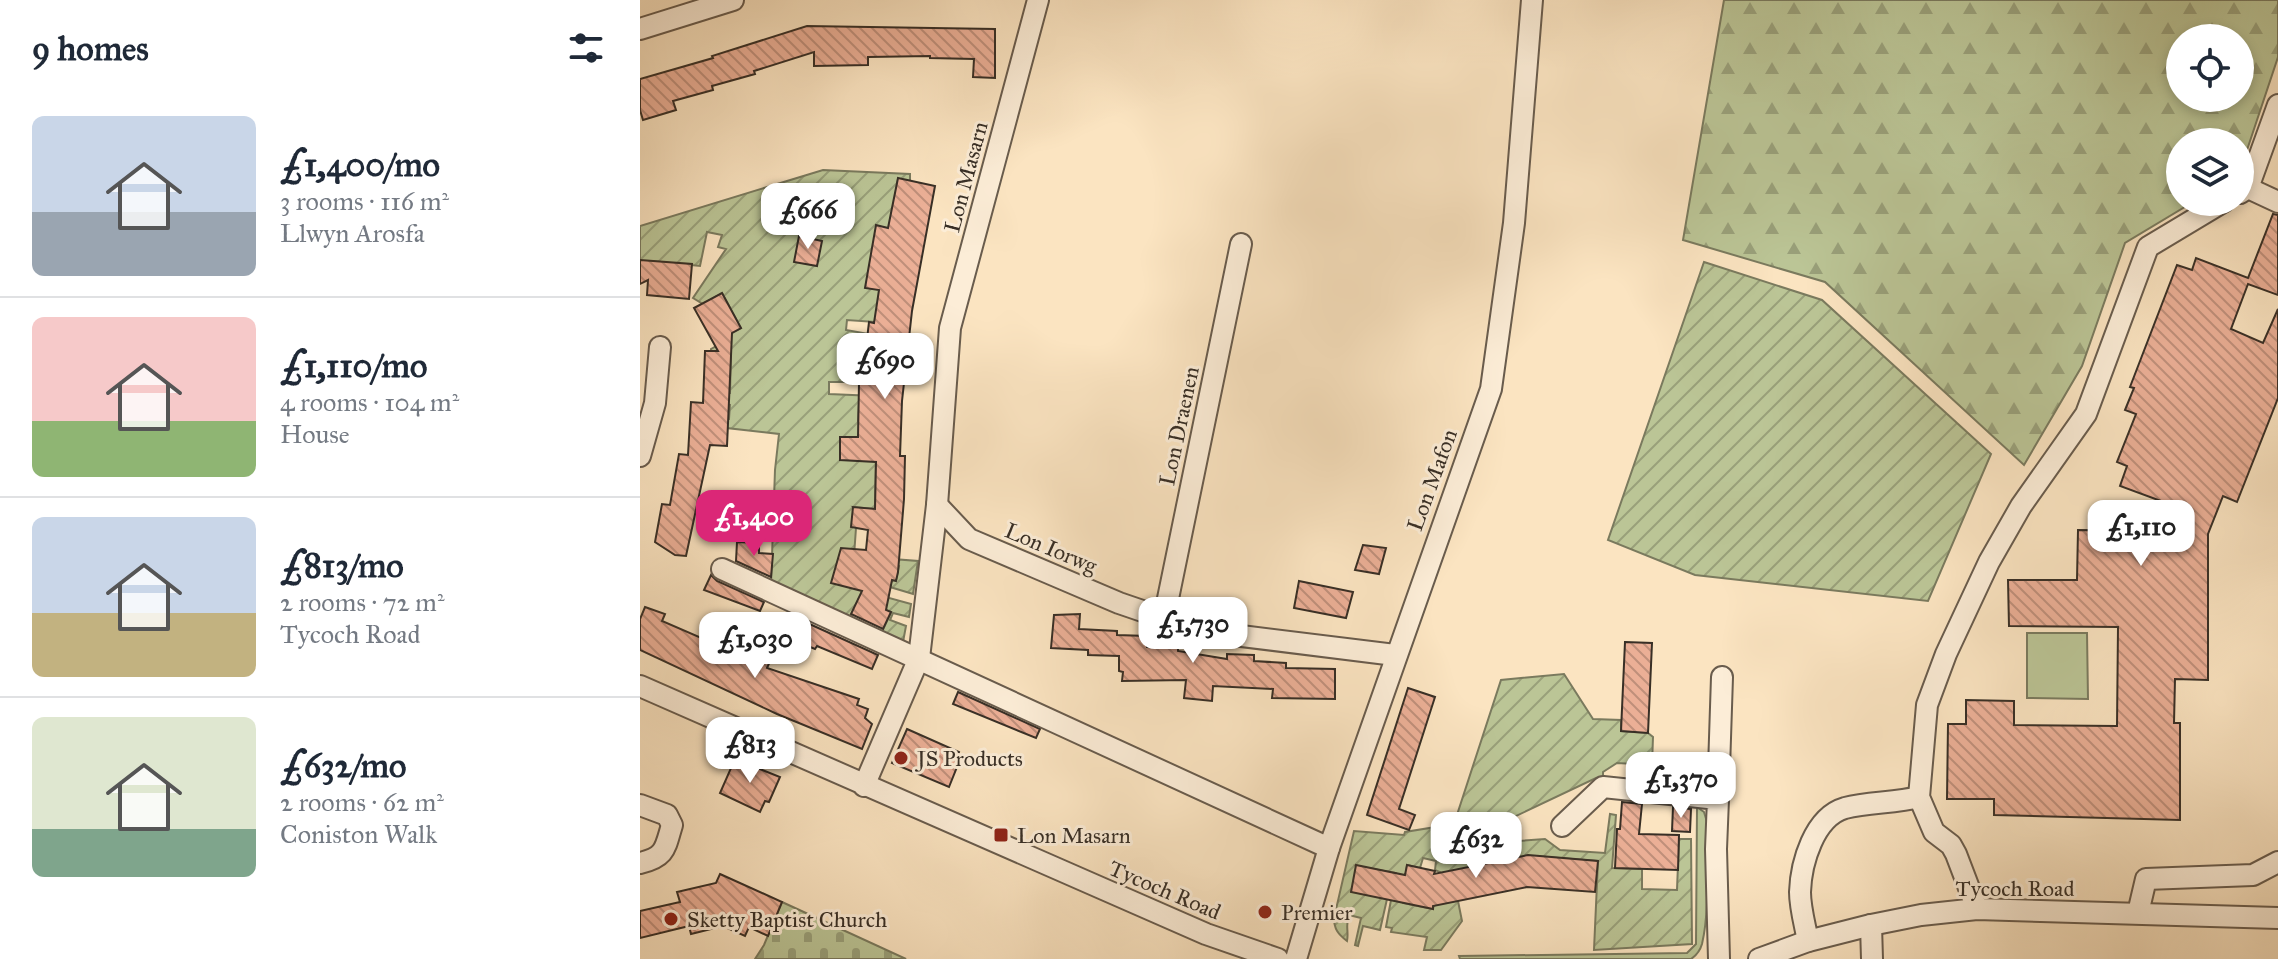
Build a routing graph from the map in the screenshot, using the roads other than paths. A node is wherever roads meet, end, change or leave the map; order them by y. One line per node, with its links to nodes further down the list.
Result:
1 (733, 0): 4 (street)
2 (1038, 0): 13 (street, Lon Masarn)
3 (1532, 0): 16 (street, Lon Mafon)
4 (640, 29)
5 (2278, 105): 6 (street)
6 (2254, 166)
7 (2254, 194): 8 (street)
8 (2278, 202)
9 (2200, 216): 21 (street)
10 (1241, 244): 15 (street, Lon Draenen)
11 (660, 347): 12 (street)
12 (640, 456)
13 (937, 505): 15 (street, Lon Iorwg); 17 (street, Lon Masarn)
14 (722, 569): 17 (street)
15 (1164, 618): 16 (street, Lon Iorwg)
16 (1395, 655): 25 (street, Lon Mafon)
17 (919, 658): 20 (street, Lon Masarn); 25 (street)
18 (1722, 677): 22 (street)
19 (640, 686): 20 (street, Tycoch Road)
20 (864, 786): 33 (street, Tycoch Road)
21 (1919, 797): 28 (street); 32 (street)
22 (1718, 799): 24 (street); 35 (street)
23 (640, 805): 27 (street)
24 (1562, 826)
25 (1329, 848): 34 (street, Lon Mafon)
26 (2278, 862): 29 (street)
27 (640, 863)
28 (1977, 909): 29 (street, Tycoch Road); 31 (street, Tycoch Road)
29 (2138, 913): 30 (street, Tycoch Road)
30 (2278, 918)
31 (1871, 925): 32 (street, Tycoch Road); 37 (street)
32 (1808, 941): 36 (street, Tycoch Road)
33 (1278, 959)
34 (1296, 959)
35 (1719, 959)
36 (1759, 959)
37 (1872, 959)

